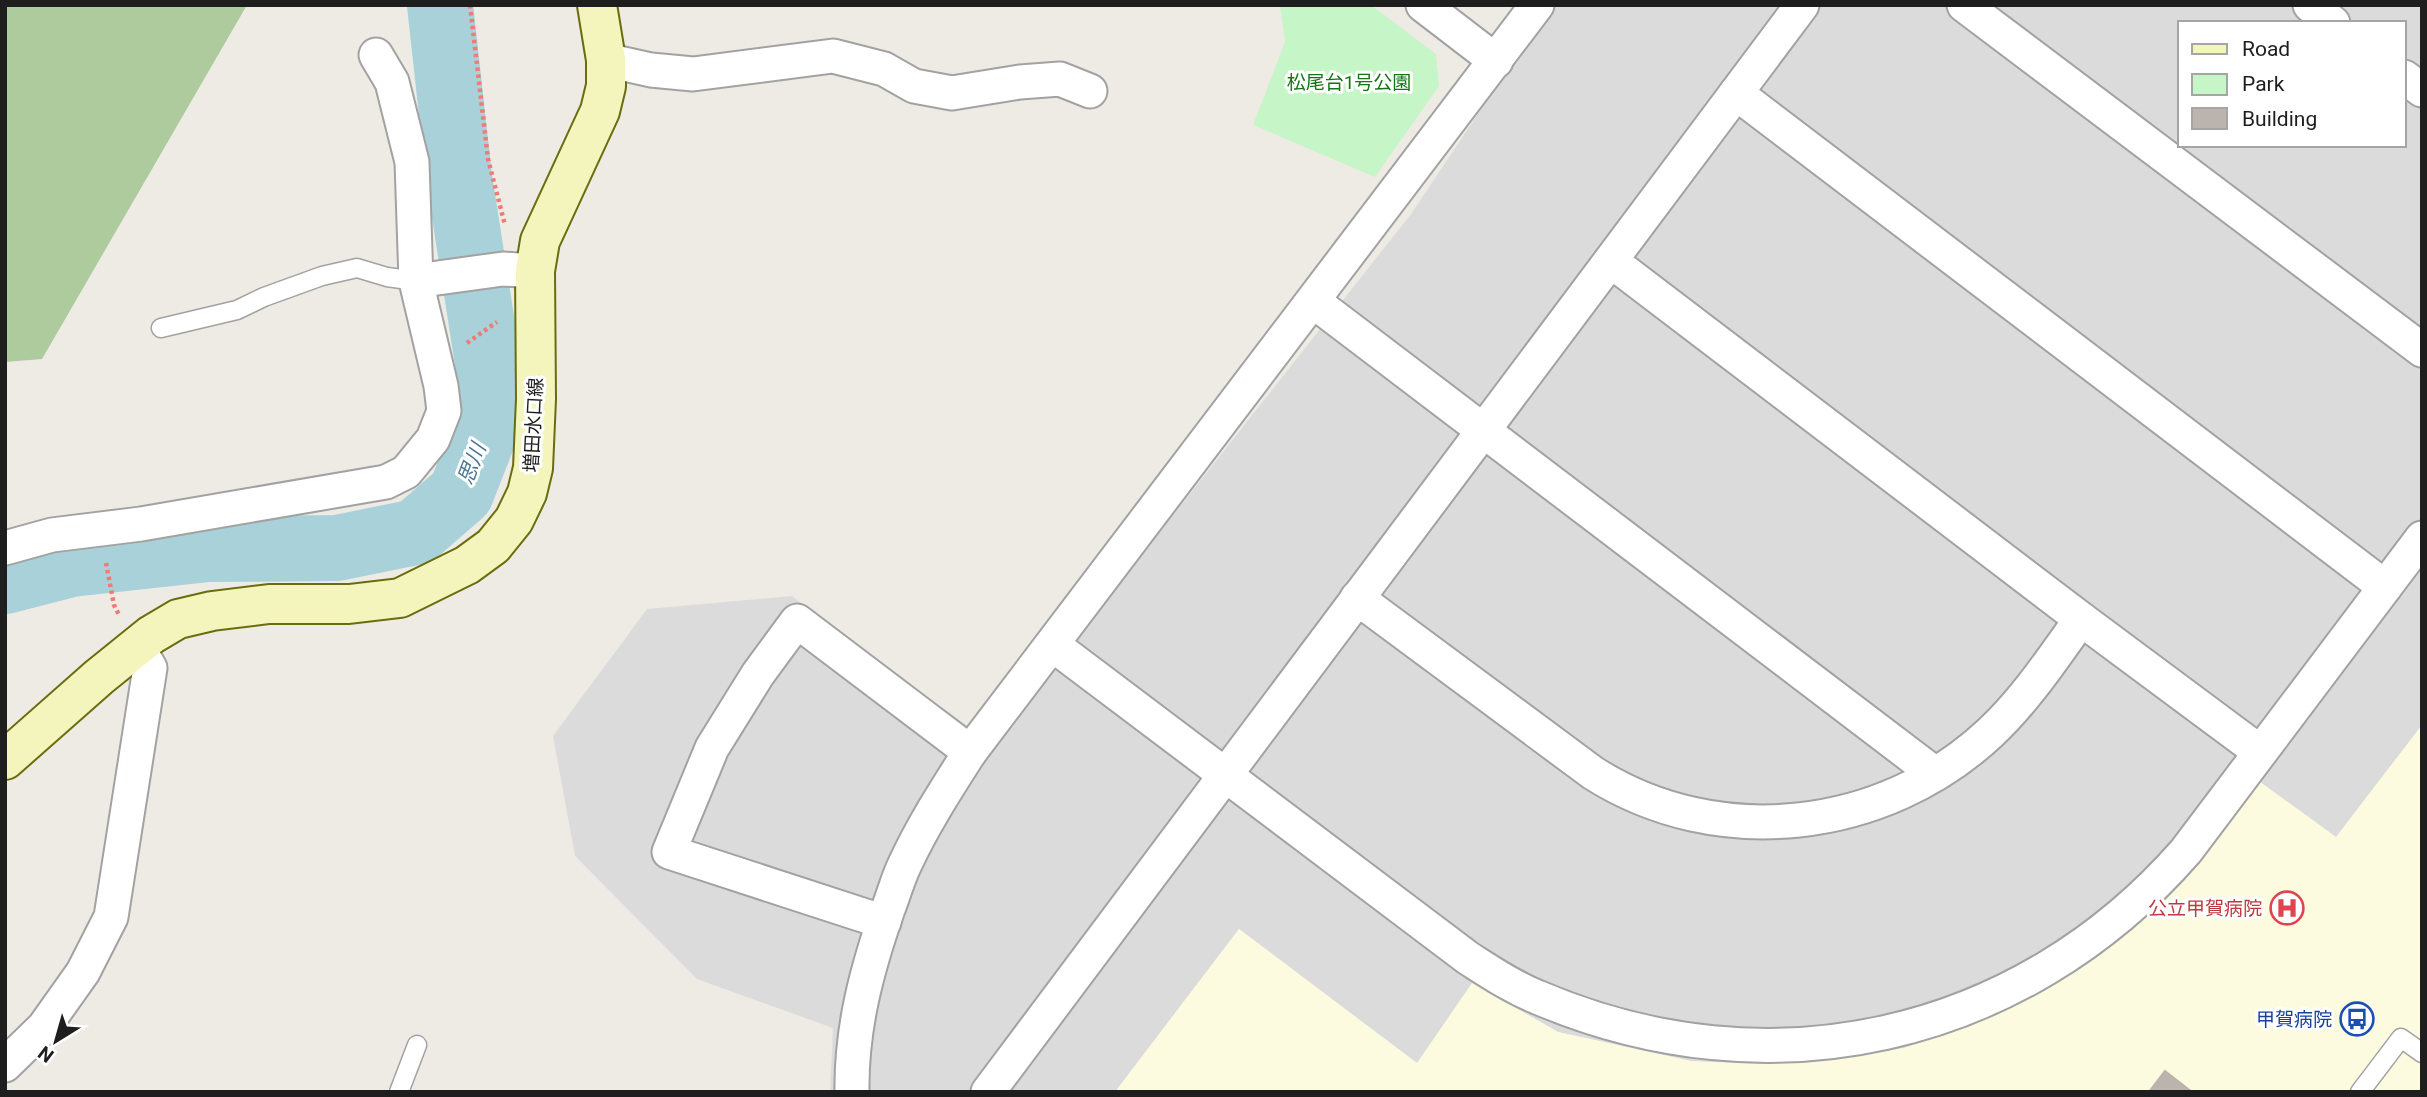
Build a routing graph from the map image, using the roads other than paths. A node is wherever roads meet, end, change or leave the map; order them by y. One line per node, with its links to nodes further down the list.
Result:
1 (597, 5): 9 (main road, 増田水口線)
2 (1423, 5): 10 (street)
3 (1537, 5): 10 (street)
4 (1802, 5): 14 (street)
5 (1964, 5): 20 (street)
6 (2310, 5): 7 (street)
7 (2330, 21)
8 (376, 55): 17 (street)
9 (606, 61): 13 (street); 16 (main road, 増田水口線)
10 (1496, 61): 18 (street)
11 (2406, 78): 12 (street)
12 (2422, 90)
13 (1090, 91)
14 (1736, 93): 15 (street); 24 (street)
15 (1611, 261): 21 (street); 26 (street)
16 (516, 270): 17 (street); 28 (main road, 増田水口線)
17 (425, 280): 19 (lane); 23 (street)
18 (1312, 301): 21 (street); 27 (street)
19 (161, 328)
20 (2422, 350)
21 (1484, 431): 25 (street); 33 (street)
22 (2422, 538): 24 (street)
23 (5, 548)
24 (2385, 587): 30 (street)
25 (1357, 598): 32 (street); 33 (street)
26 (2081, 620): 30 (street); 33 (street)
27 (1053, 645): 29 (street); 32 (street)
28 (138, 646): 31 (main road, 増田水口線); 37 (street)
29 (970, 752): 34 (street); 34 (street)
30 (2260, 752): 32 (street)
31 (5, 760)
32 (1226, 774): 40 (street)
33 (1935, 775)
34 (884, 922): 39 (street)
35 (417, 1045): 38 (lane)
36 (2422, 1053): 41 (lane)
37 (5, 1065)
38 (399, 1092)
39 (852, 1092)
40 (988, 1092)
41 (2360, 1092)

